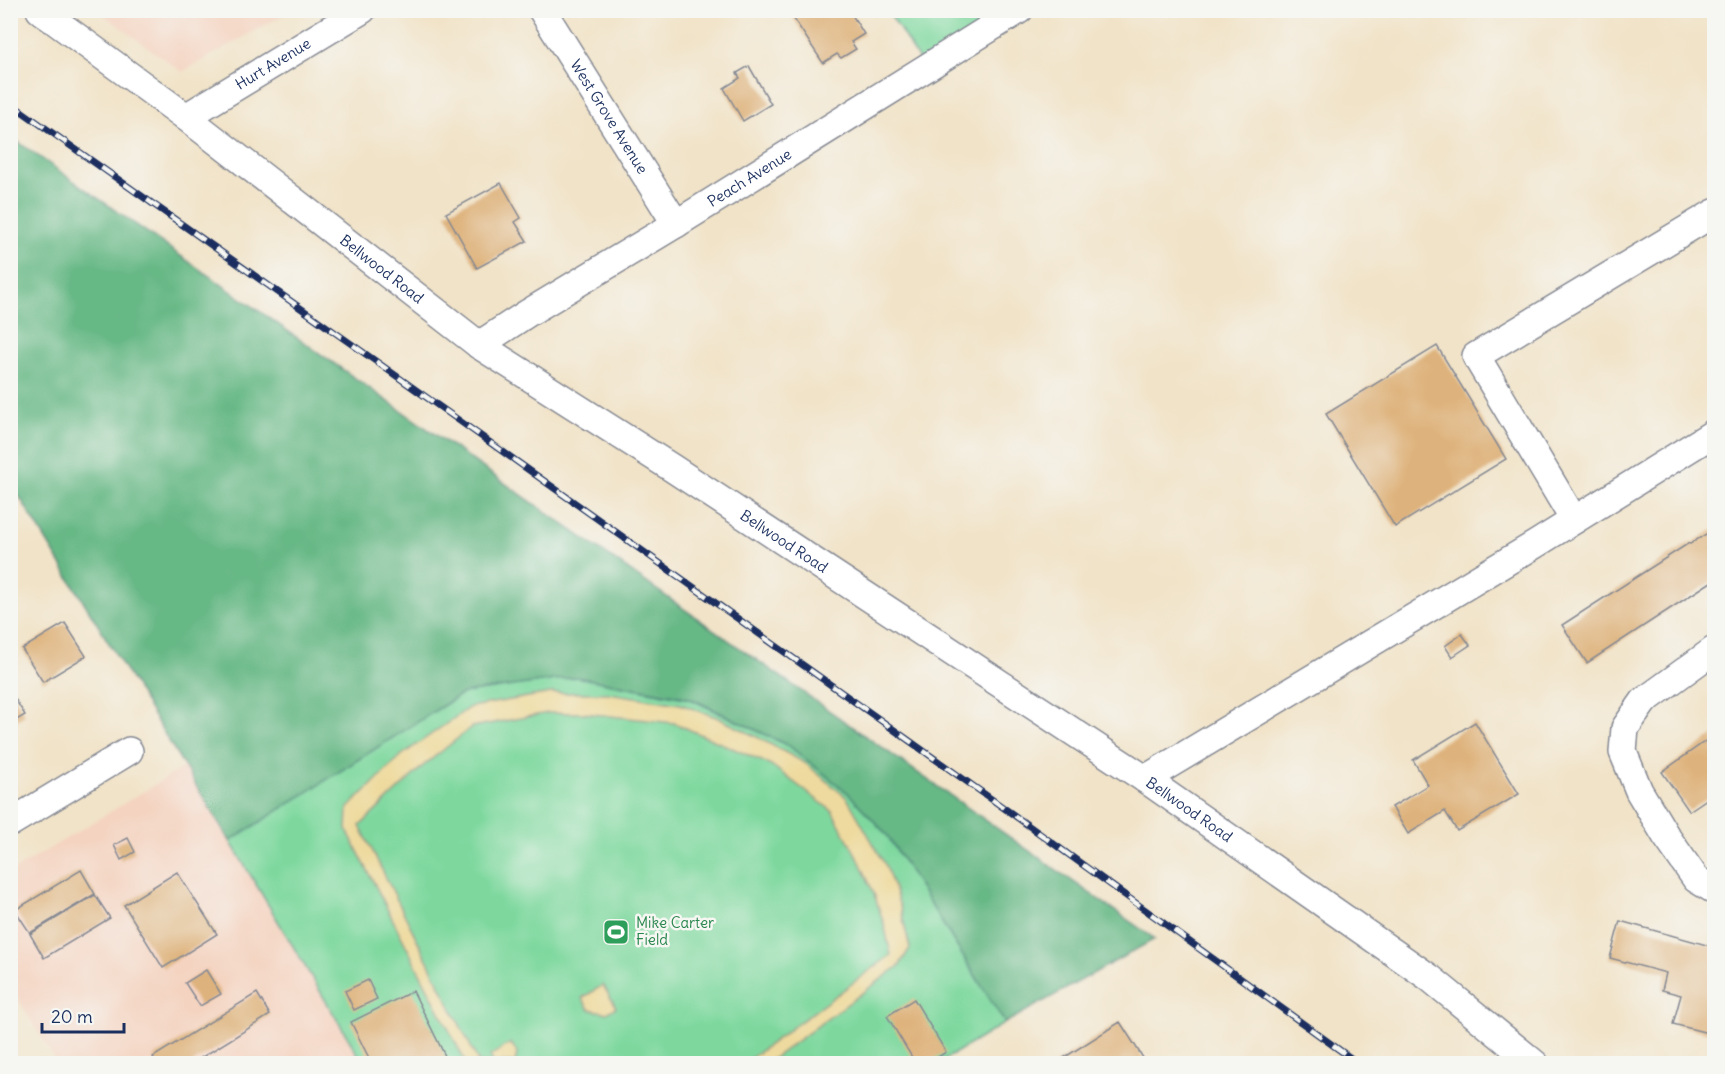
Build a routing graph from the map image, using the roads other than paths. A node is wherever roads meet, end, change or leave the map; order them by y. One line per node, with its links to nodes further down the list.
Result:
1 (40, 10): 5 (street, Bellwood Road)
2 (362, 10): 5 (street, Hurt Avenue)
3 (542, 10): 7 (street, West Grove Avenue)
4 (1019, 10): 7 (street, Peach Avenue)
5 (186, 117): 8 (street, Bellwood Road)
6 (1714, 213): 10 (street)
7 (676, 224): 8 (street, Peach Avenue)
8 (479, 345): 13 (street, Bellwood Road)
9 (1714, 433): 10 (street)
10 (1574, 520): 13 (street)
11 (1714, 650): 15 (street)
12 (129, 750): 14 (street)
13 (1145, 779): 16 (street, Bellwood Road)
14 (10, 823)
15 (1714, 890)
16 (1535, 1064)

